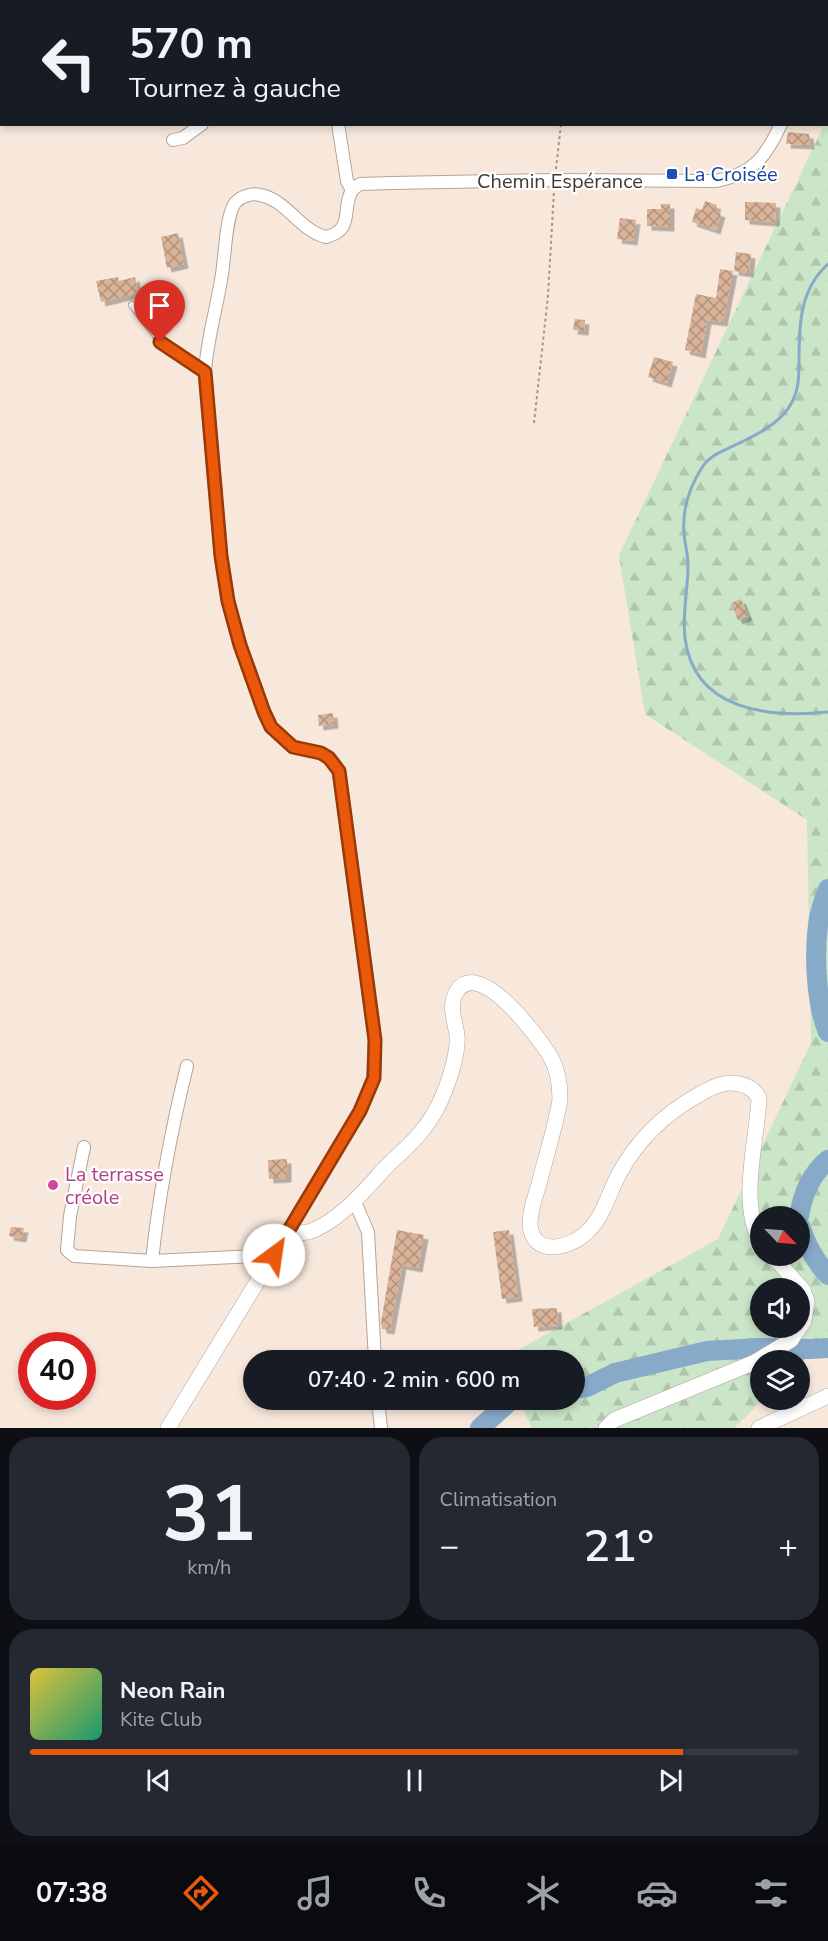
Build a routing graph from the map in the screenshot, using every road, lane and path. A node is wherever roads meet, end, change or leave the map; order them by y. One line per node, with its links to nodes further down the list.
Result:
1 (199, 126): 5 (street)
2 (338, 126): 7 (street)
3 (561, 126): 6 (path)
4 (780, 126): 6 (street, Chemin Espérance)
5 (173, 140)
6 (555, 180): 7 (street, Chemin Espérance); 10 (path)
7 (352, 190): 9 (street)
8 (132, 305): 9 (lane)
9 (205, 372): 15 (street)
10 (534, 423)
11 (187, 1066): 17 (street)
12 (84, 1147): 17 (street)
13 (354, 1200): 14 (street); 15 (street); 19 (street)
14 (750, 1206)
15 (287, 1233): 16 (street)
16 (274, 1255): 17 (street); 22 (street)
17 (152, 1260)
18 (782, 1266): 24 (street)
19 (374, 1350)
20 (828, 1396): 25 (street)
21 (379, 1410): 23 (street)
22 (168, 1428)
23 (381, 1428)
24 (606, 1428)
25 (759, 1428)

